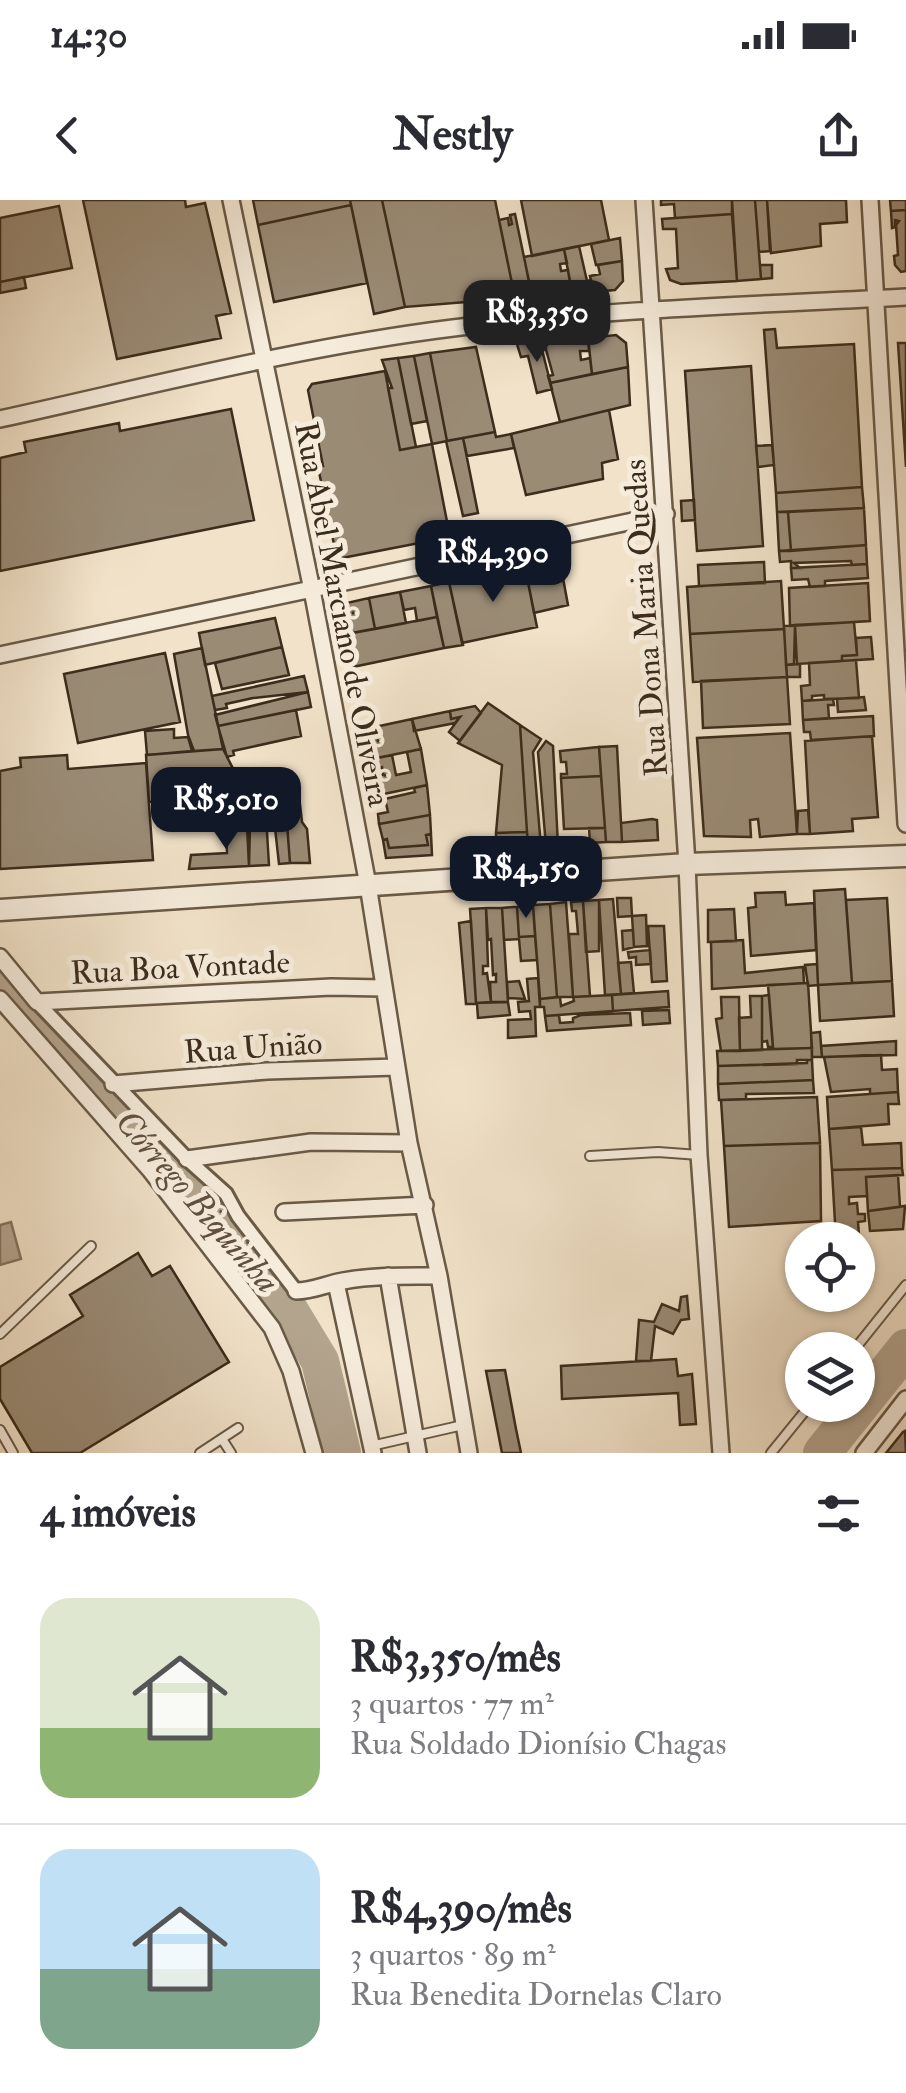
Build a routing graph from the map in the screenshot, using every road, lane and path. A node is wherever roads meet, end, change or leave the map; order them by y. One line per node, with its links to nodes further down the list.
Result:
1 (230, 200): 7 (street, Rua Abel Marciano de Oliveira)
2 (644, 200): 6 (street, Rua Dona Maria Quedas)
3 (870, 200): 5 (street)
4 (906, 297): 5 (street)
5 (875, 299): 6 (street); 12 (street)
6 (651, 311): 7 (street); 9 (street, Rua Dona Maria Quedas)
7 (266, 361): 8 (street); 10 (street, Rua Abel Marciano de Oliveira)
8 (0, 419)
9 (666, 514): 10 (street); 14 (street, Rua Dona Maria Quedas)
10 (312, 590): 11 (street); 15 (street, Rua Abel Marciano de Oliveira)
11 (0, 655)
12 (906, 824)
13 (906, 856): 14 (street)
14 (687, 864): 15 (street); 24 (street, Rua Dona Maria Quedas)
15 (368, 885): 16 (street); 18 (street, Rua Abel Marciano de Oliveira)
16 (0, 910)
17 (0, 958): 20 (street, Rua Boa Vontade)
18 (383, 988): 20 (street, Rua Boa Vontade); 21 (street, Rua Abel Marciano de Oliveira)
19 (0, 999): 48 (street)
20 (37, 1002): 22 (street)
21 (396, 1067): 22 (street, Rua União); 23 (street, Rua Abel Marciano de Oliveira)
22 (114, 1084): 26 (street)
23 (410, 1143): 26 (street); 27 (street, Rua Abel Marciano de Oliveira)
24 (698, 1155): 25 (lane); 50 (street, Rua Dona Maria Quedas)
25 (590, 1156)
26 (186, 1160): 34 (street)
27 (425, 1205): 28 (street); 31 (street, Rua Abel Marciano de Oliveira)
28 (284, 1212)
29 (91, 1246): 36 (lane)
30 (388, 1276): 31 (street); 32 (street); 43 (street)
31 (440, 1276): 39 (street, Rua Abel Marciano de Oliveira)
32 (336, 1283): 34 (street); 44 (street)
33 (906, 1285): 35 (lane)
34 (296, 1291)
35 (868, 1332)
36 (0, 1334)
37 (906, 1400): 52 (street)
38 (797, 1422): 51 (lane)
39 (463, 1426): 43 (lane); 49 (street, Rua Abel Marciano de Oliveira)
40 (238, 1428): 42 (lane)
41 (0, 1430): 45 (lane)
42 (222, 1438): 46 (lane); 47 (lane)
43 (416, 1445): 44 (lane)
44 (372, 1449)
45 (13, 1453)
46 (200, 1453)
47 (230, 1453)
48 (314, 1453)
49 (469, 1453)
50 (720, 1453)
51 (772, 1453)
52 (864, 1453)

